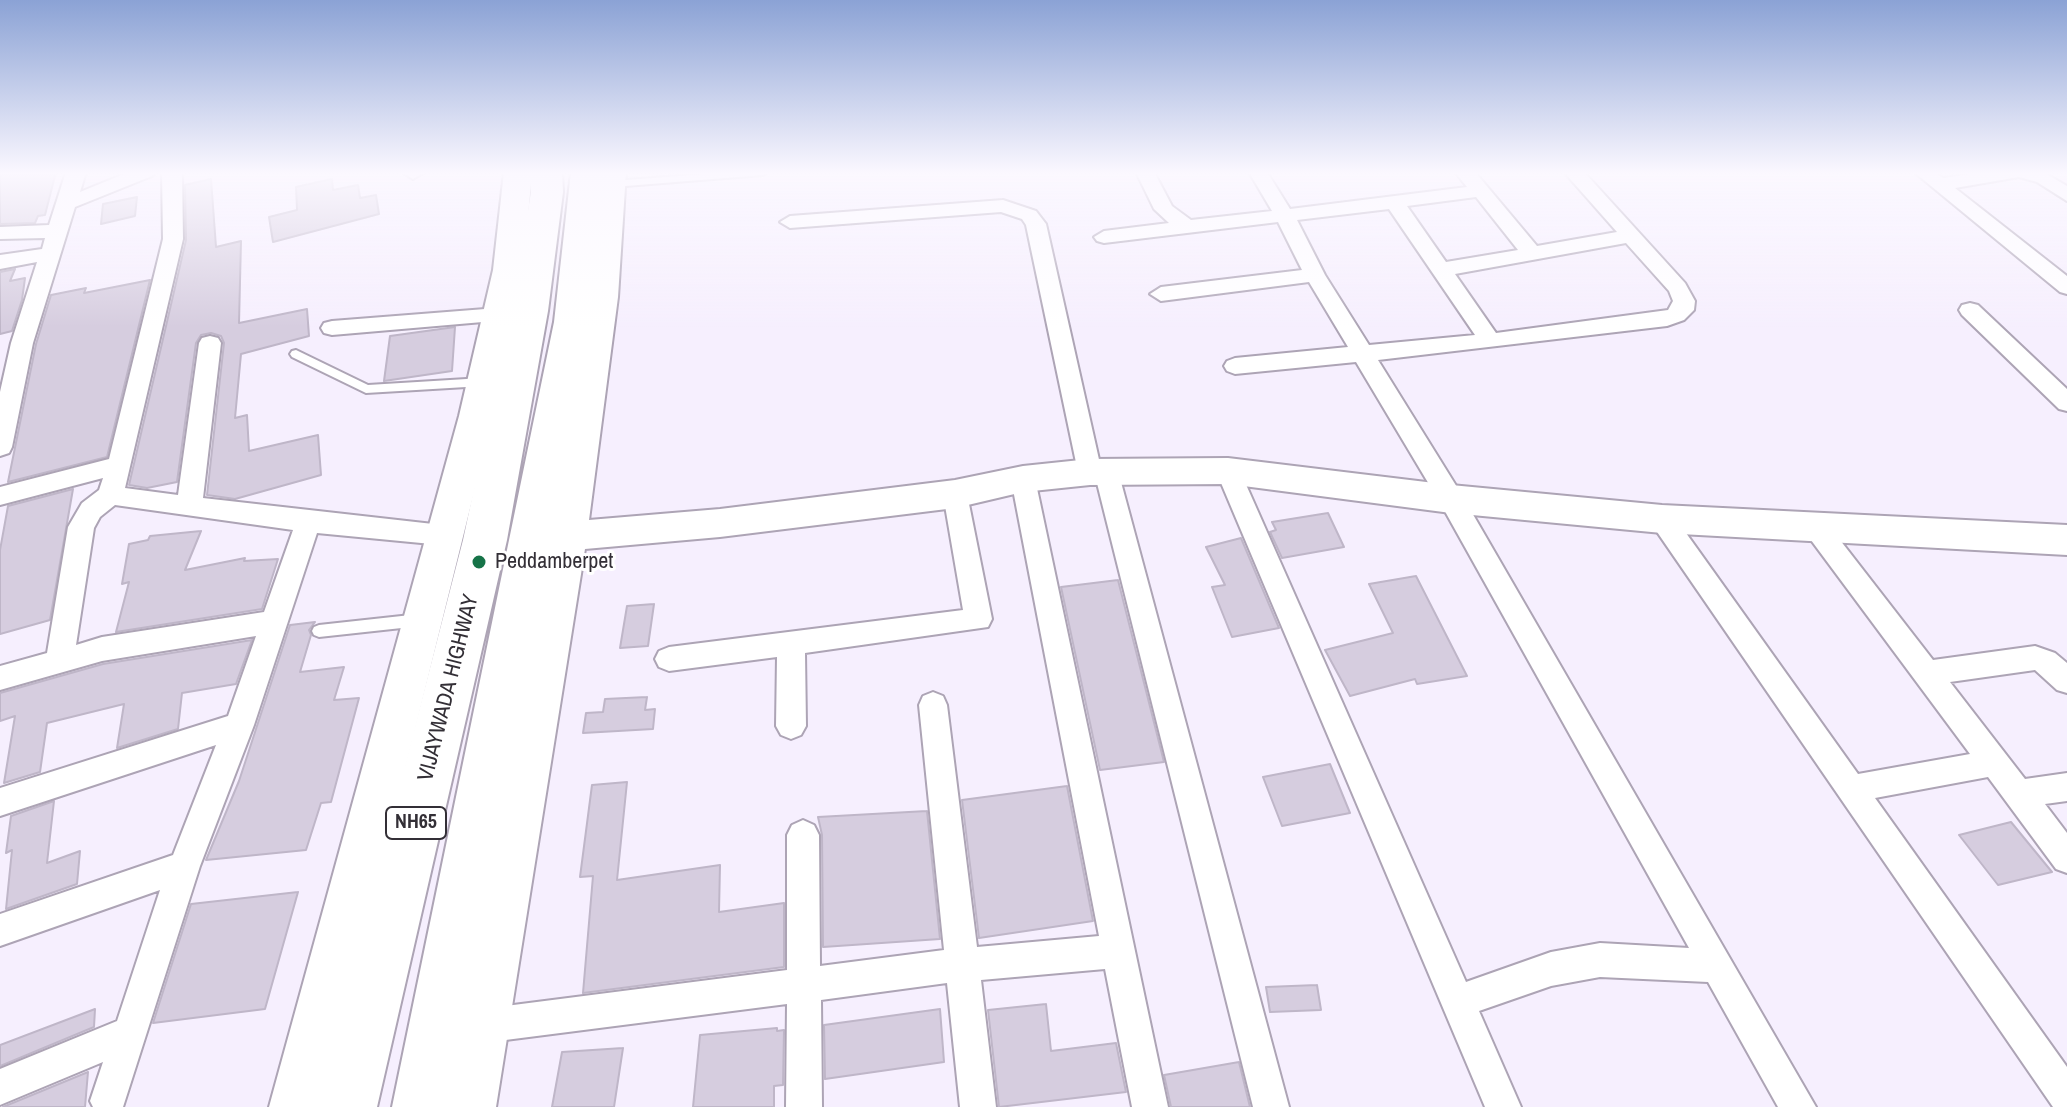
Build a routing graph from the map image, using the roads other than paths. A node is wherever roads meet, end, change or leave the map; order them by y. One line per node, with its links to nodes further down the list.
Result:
1 (58, 224): 16 (street)
2 (173, 224): 39 (street)
3 (513, 224): 28 (street)
4 (542, 224): 86 (highway, VIJAYWADA HIGHWAY / NH65)
5 (584, 224): 87 (highway, NH65)
6 (603, 224): 52 (street)
7 (1036, 224): 41 (street)
8 (1183, 224): 15 (street)
9 (1217, 224): 15 (street)
10 (1289, 224): 24 (street)
11 (1409, 224): 23 (street)
12 (1507, 224): 20 (street)
13 (1618, 224): 18 (street)
14 (1988, 224): 25 (street)
15 (1187, 227): 19 (street)
16 (55, 231): 17 (street); 21 (street)
17 (0, 233)
18 (1629, 236): 20 (street); 30 (street)
19 (1104, 237)
20 (1532, 253): 23 (street)
21 (49, 254): 22 (street); 32 (street)
22 (0, 262)
23 (1441, 270): 30 (street)
24 (1315, 275): 26 (street); 34 (street)
25 (2067, 287)
26 (1161, 294)
27 (1970, 310): 37 (street)
28 (498, 315): 29 (street); 36 (street)
29 (332, 328)
30 (1490, 341): 34 (street)
31 (210, 343): 47 (street)
32 (11, 345): 38 (street)
33 (296, 354): 36 (lane)
34 (1365, 355): 35 (street); 46 (street)
35 (1235, 366)
36 (484, 382): 51 (street)
37 (2067, 403)
38 (0, 447)
39 (120, 465): 44 (street); 45 (street)
40 (1228, 471): 41 (street); 46 (street); 79 (street)
41 (1098, 472): 42 (street); 92 (street)
42 (1023, 479): 43 (street); 75 (street)
43 (955, 494): 52 (street); 57 (street)
44 (110, 495): 47 (street); 59 (street)
45 (0, 496)
46 (1451, 499): 48 (street); 77 (street)
47 (189, 506): 49 (street)
48 (1662, 519): 50 (street); 68 (street)
49 (308, 522): 51 (street); 55 (street)
50 (1817, 529): 53 (street); 60 (street)
51 (442, 535): 54 (street)
52 (568, 536): 80 (street)
53 (2067, 540)
54 (424, 620): 56 (lane); 85 (street)
55 (276, 621): 59 (street); 64 (street)
56 (319, 631)
57 (791, 643): 58 (street); 65 (street)
58 (669, 659)
59 (59, 662): 61 (street)
60 (1926, 673): 62 (street); 66 (street)
61 (0, 678)
62 (2067, 681)
63 (933, 705): 76 (street)
64 (239, 725): 70 (street); 73 (street)
65 (791, 726)
66 (1993, 763): 68 (street); 69 (street)
67 (2067, 787): 69 (street)
68 (1851, 789): 83 (street)
69 (2016, 794): 72 (street)
70 (0, 802)
71 (803, 835): 78 (street)
72 (2067, 858)
73 (184, 866): 74 (street); 81 (street)
74 (0, 930)
75 (1119, 951): 76 (street); 91 (street)
76 (960, 965): 78 (street); 90 (street)
77 (1718, 966): 79 (street); 94 (street)
78 (805, 987): 80 (street); 89 (street)
79 (1457, 1002): 93 (street)
80 (482, 1026): 88 (street)
81 (128, 1034): 82 (street); 84 (street)
82 (0, 1087)
83 (2067, 1097)
84 (108, 1101)
85 (295, 1107)
86 (347, 1107)
87 (422, 1107)
88 (470, 1107)
89 (804, 1107)
90 (978, 1107)
91 (1150, 1107)
92 (1271, 1107)
93 (1503, 1107)
94 (1798, 1107)

